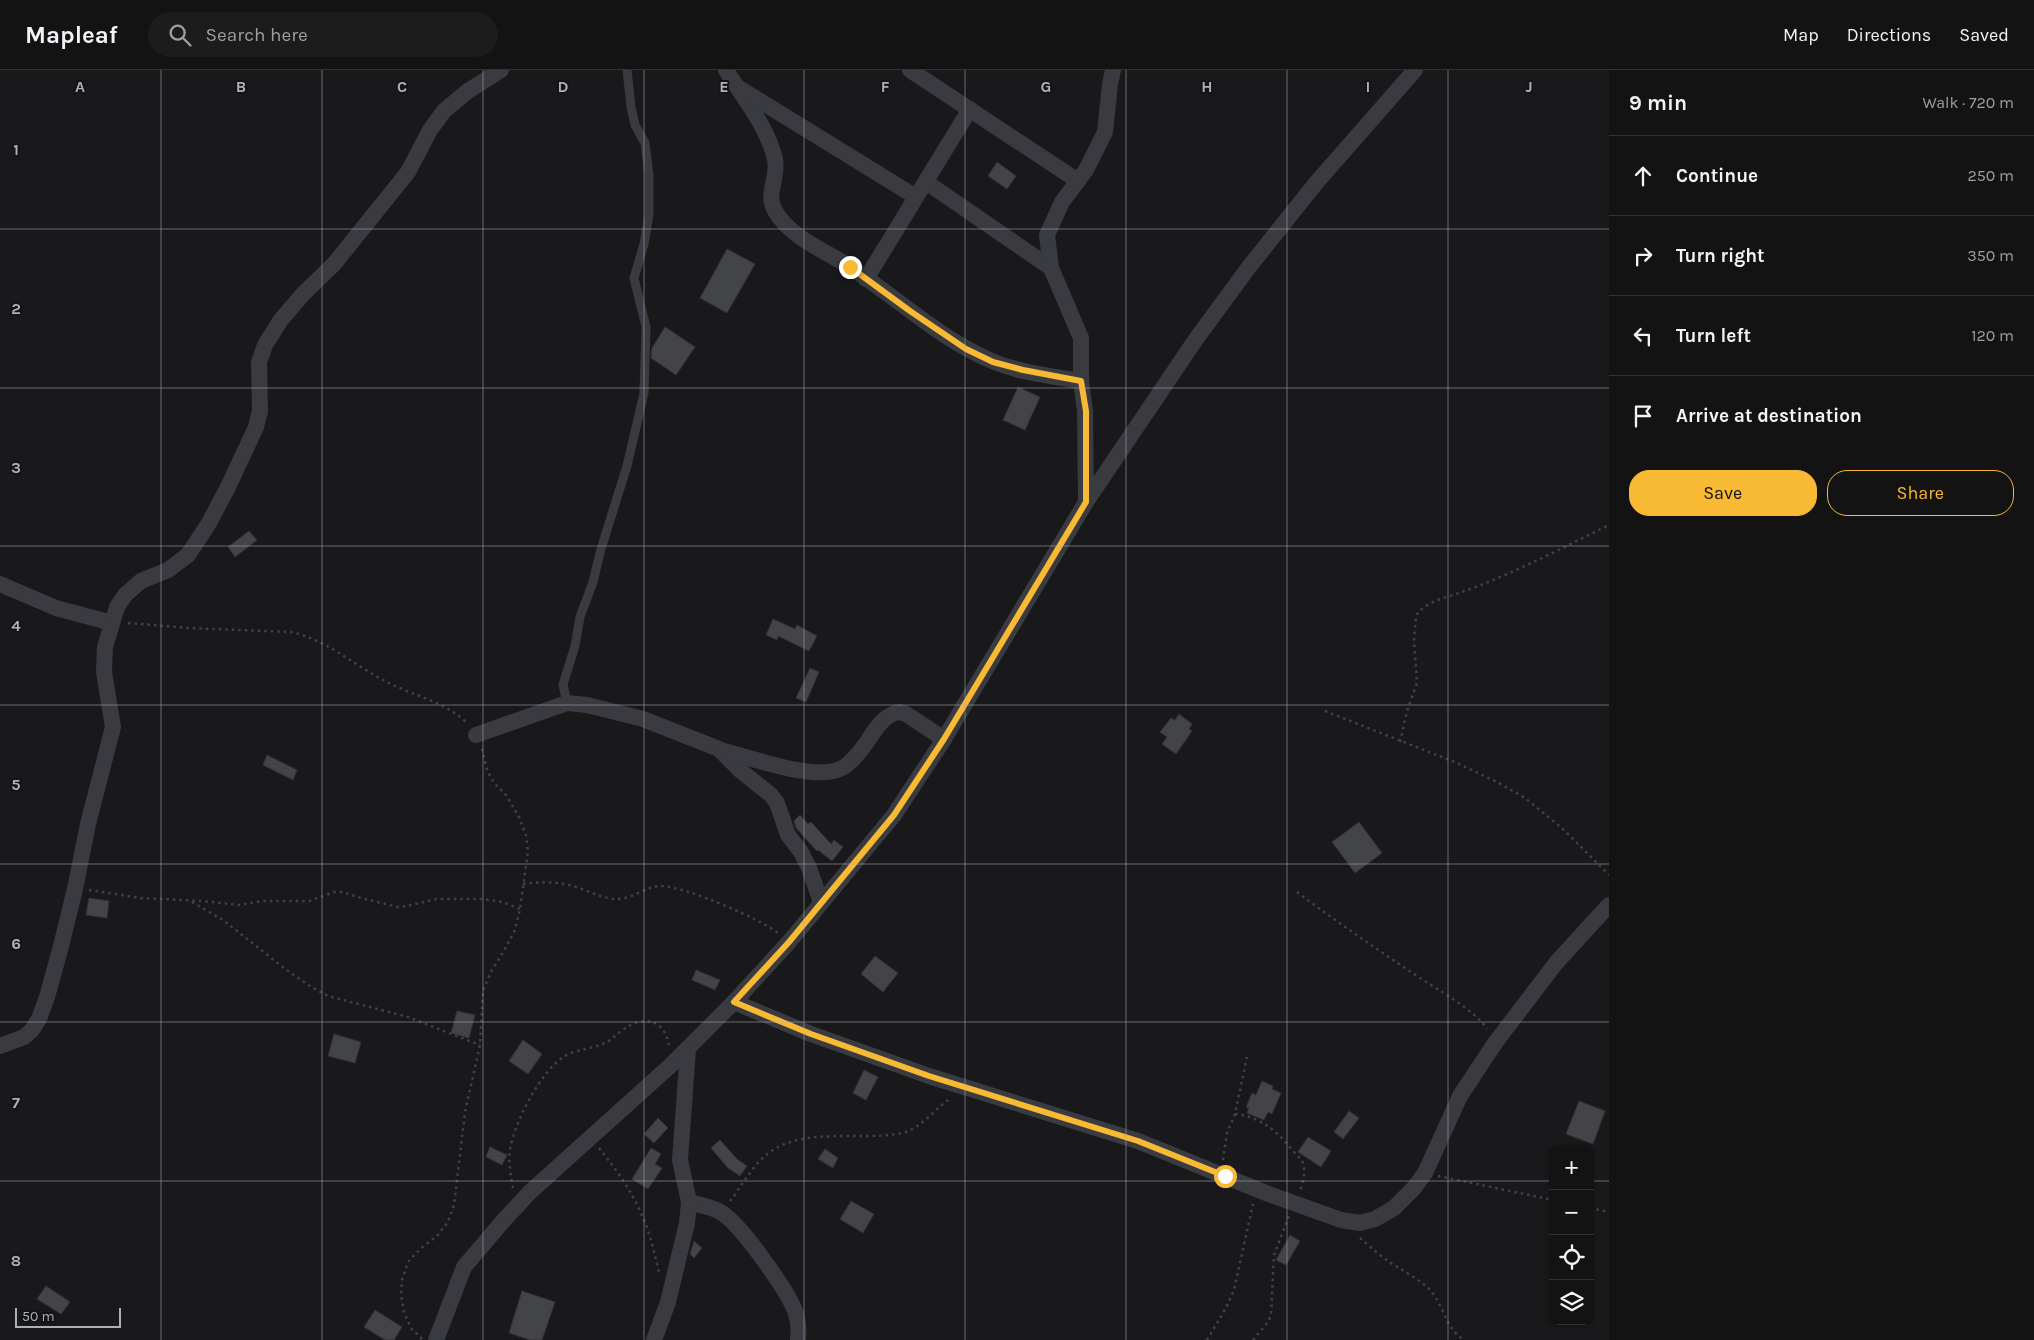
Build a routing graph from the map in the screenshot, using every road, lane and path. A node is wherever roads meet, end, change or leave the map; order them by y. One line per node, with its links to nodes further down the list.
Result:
1 (501, 70): 18 (street)
2 (627, 70): 19 (lane)
3 (726, 70): 7 (street)
4 (910, 70): 8 (street)
5 (1113, 70): 9 (street)
6 (1415, 70): 15 (street)
7 (736, 86): 11 (street); 13 (street)
8 (970, 109): 9 (street); 10 (street)
9 (1078, 181): 12 (street)
10 (926, 182): 11 (street); 12 (street)
11 (916, 197): 13 (street)
12 (1051, 268): 14 (street)
13 (866, 278): 14 (street)
14 (1081, 381): 15 (street)
15 (1086, 502): 22 (street)
16 (1609, 525): 23 (path)
17 (0, 584): 18 (street)
18 (112, 623): 21 (path); 27 (street)
19 (567, 703): 21 (street); 24 (street)
20 (1325, 711): 23 (path)
21 (476, 734): 26 (path)
22 (944, 739): 24 (street); 30 (street)
23 (1400, 742): 25 (path)
24 (719, 749): 30 (street)
25 (1609, 875)
26 (523, 884): 32 (path); 33 (path)
27 (75, 888): 29 (path); 37 (street)
28 (1296, 892): 35 (path)
29 (190, 901): 32 (path); 36 (path)
30 (821, 902): 33 (street)
31 (1609, 905): 35 (street)
32 (520, 909): 36 (path)
33 (789, 942): 34 (street)
34 (734, 1002): 38 (street); 41 (street)
35 (1495, 1043): 44 (street)
36 (480, 1045): 56 (path)
37 (0, 1046)
38 (688, 1049): 40 (street); 48 (street)
39 (1247, 1057): 42 (path)
40 (670, 1066): 43 (street); 50 (path)
41 (972, 1090): 45 (street); 52 (path)
42 (1235, 1114): 45 (path); 49 (path)
43 (592, 1138): 50 (street); 55 (path)
44 (1425, 1173): 47 (path); 49 (street)
45 (1225, 1176): 46 (street)
46 (1266, 1193): 49 (street); 60 (path)
47 (1549, 1199)
48 (689, 1202): 52 (street); 55 (street)
49 (1295, 1204): 61 (path)
50 (516, 1207): 57 (street)
51 (1594, 1209): 53 (path)
52 (722, 1212): 59 (street)
53 (1609, 1212)
54 (1360, 1238): 62 (path)
55 (668, 1302): 58 (street)
56 (423, 1340)
57 (436, 1340)
58 (654, 1340)
59 (798, 1340)
60 (1207, 1340)
61 (1253, 1340)
62 (1465, 1340)

